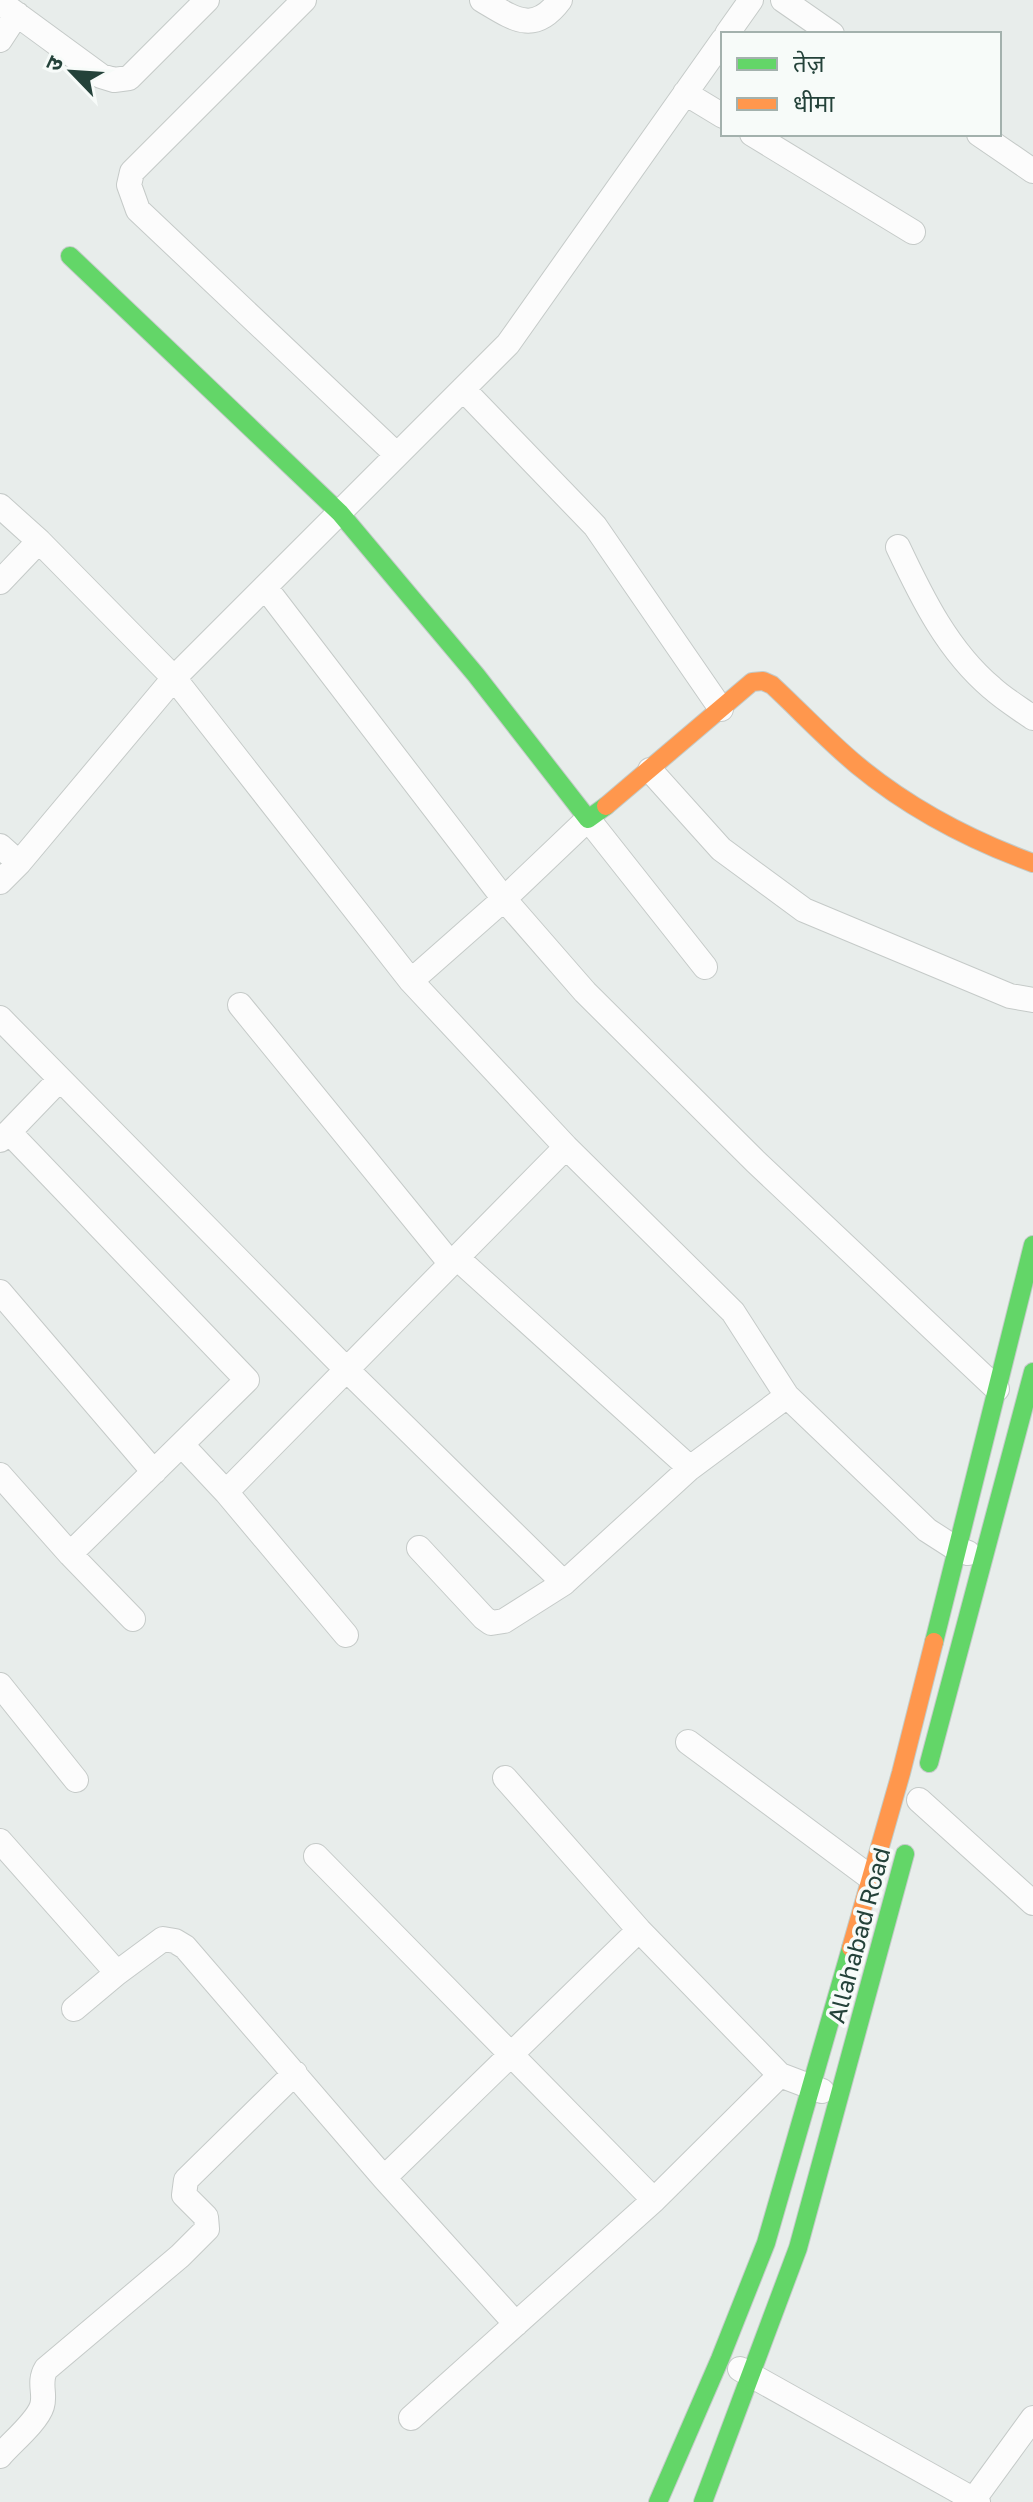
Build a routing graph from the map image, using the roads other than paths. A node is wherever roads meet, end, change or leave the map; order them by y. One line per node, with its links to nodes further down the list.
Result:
1 (207, 0): 7 (street)
2 (304, 0): 20 (street)
3 (482, 0): 4 (street)
4 (560, 0)
5 (751, 0): 8 (street)
6 (783, 0): 9 (street)
7 (8, 8): 10 (street)
8 (728, 32)
9 (829, 32)
10 (0, 40)
11 (721, 43): 12 (street)
12 (685, 93): 13 (street); 19 (street)
13 (721, 115)
14 (755, 136): 17 (street)
15 (982, 136): 16 (street)
16 (1033, 171)
17 (913, 232)
18 (70, 256): 22 (main road)
19 (463, 389): 20 (street); 28 (street)
20 (397, 455): 22 (street)
21 (0, 506): 23 (street)
22 (340, 513): 26 (street); 31 (main road)
23 (39, 541): 25 (street); 27 (street)
24 (898, 547): 29 (street)
25 (0, 582)
26 (265, 587): 27 (street); 36 (street)
27 (174, 678): 33 (street); 38 (street)
28 (721, 709): 30 (main road); 34 (main road)
29 (1033, 718)
30 (650, 770): 31 (main road); 39 (street)
31 (588, 819): 36 (street); 37 (street)
32 (0, 846): 33 (street)
33 (19, 863): 35 (street)
34 (1033, 863)
35 (0, 882)
36 (504, 899): 38 (street); 49 (street)
37 (705, 967)
38 (411, 981): 44 (street)
39 (1033, 1000)
40 (240, 1005): 46 (street)
41 (0, 1018): 42 (street)
42 (60, 1079): 43 (street); 48 (street)
43 (4, 1136): 52 (street)
44 (566, 1147): 46 (street); 51 (street)
45 (1033, 1245): 49 (main road)
46 (454, 1261): 48 (street); 53 (street)
47 (0, 1292): 54 (street)
48 (347, 1370): 56 (street); 61 (street)
49 (998, 1382): 50 (street); 58 (main road)
50 (1031, 1385): 60 (main road, Allahabad Road)
51 (787, 1396): 53 (street); 58 (street)
52 (182, 1445): 54 (street); 56 (street)
53 (690, 1468): 61 (street)
54 (154, 1472): 59 (street)
55 (0, 1475): 59 (street)
56 (226, 1492): 63 (street)
57 (419, 1548): 61 (street)
58 (955, 1548): 60 (street); 71 (main road)
59 (70, 1554): 62 (street)
60 (985, 1559): 68 (main road, Allahabad Road)
61 (564, 1583)
62 (133, 1619)
63 (346, 1635)
64 (0, 1685): 67 (street)
65 (688, 1742): 71 (street)
66 (505, 1778): 73 (street)
67 (76, 1780)
68 (915, 1815): 72 (street); 80 (main road, Allahabad Road)
69 (0, 1841): 74 (street)
70 (316, 1856): 76 (street)
71 (871, 1878): 79 (main road)
72 (1033, 1903)
73 (639, 1930): 76 (street); 78 (street)
74 (117, 1973): 75 (street); 77 (street)
75 (74, 2009)
76 (511, 2055): 81 (street); 82 (street)
77 (295, 2073): 81 (street); 88 (street)
78 (780, 2075): 79 (street); 82 (street)
79 (811, 2085): 80 (street); 84 (main road)
80 (838, 2100): 85 (main road, Allahabad Road)
81 (384, 2178): 83 (street)
82 (654, 2200): 83 (street)
83 (516, 2324): 86 (street)
84 (720, 2359): 85 (street); 90 (main road)
85 (751, 2374): 89 (street); 91 (main road, Allahabad Road)
86 (411, 2418)
87 (1033, 2418): 89 (street)
88 (0, 2456)
89 (976, 2500)
90 (658, 2502)
91 (703, 2502)

